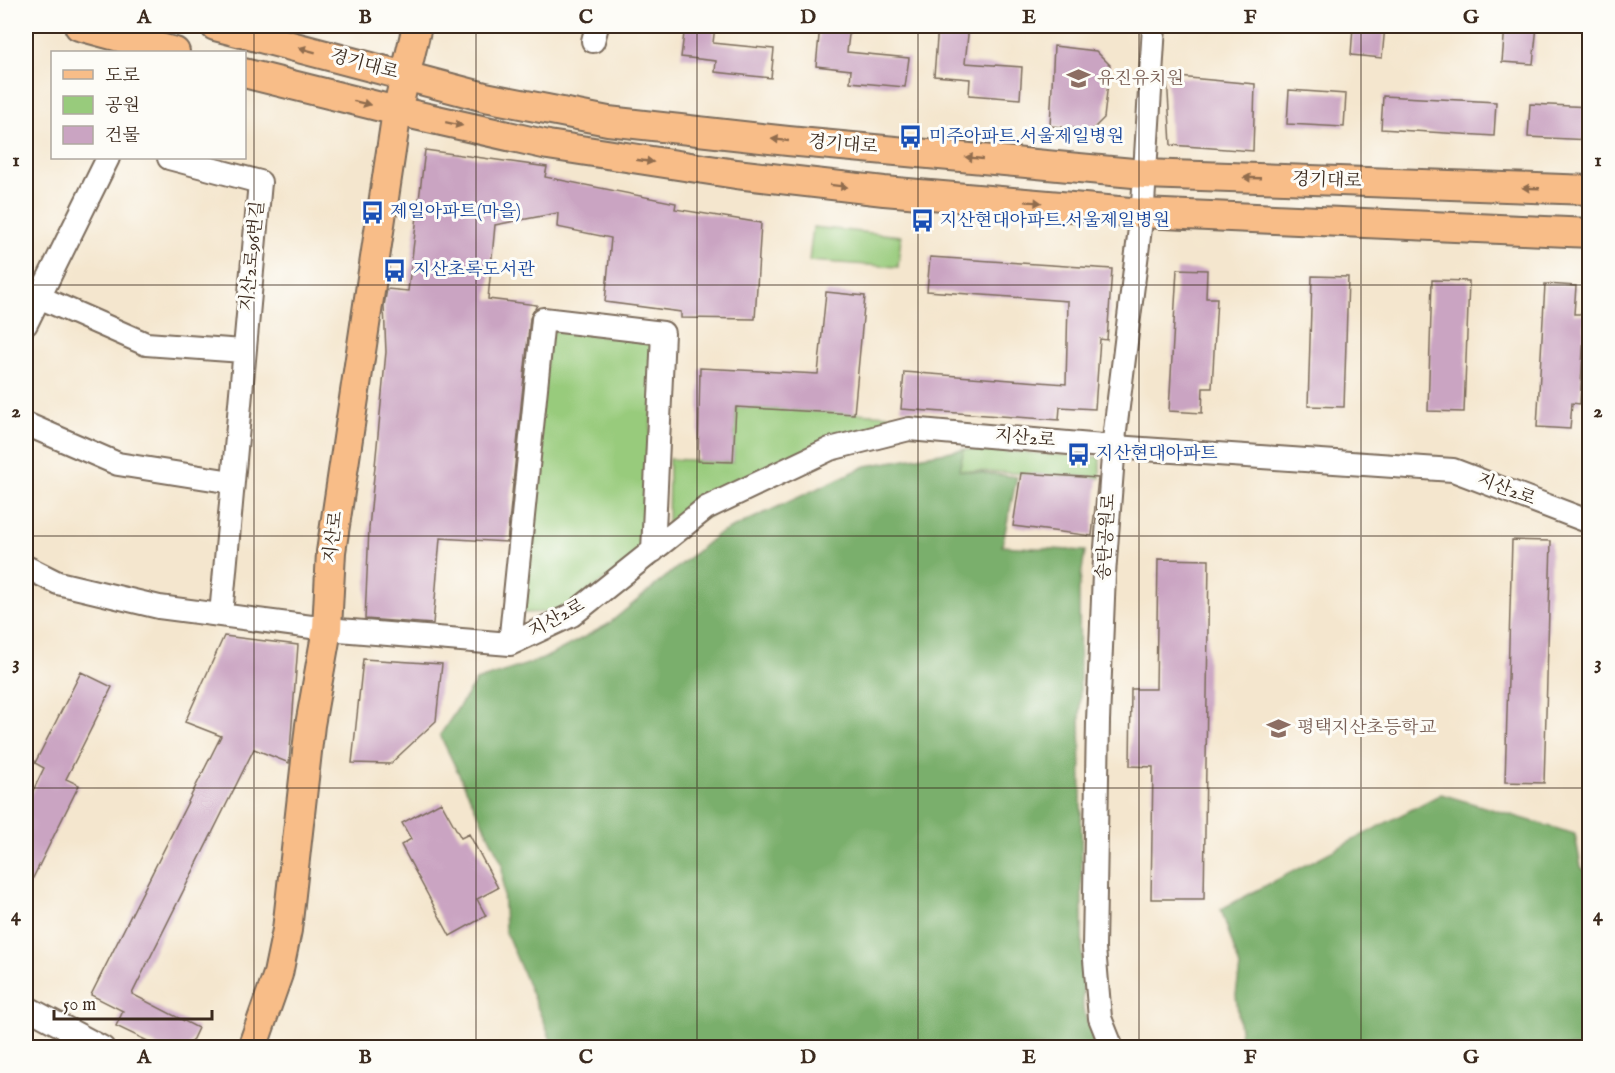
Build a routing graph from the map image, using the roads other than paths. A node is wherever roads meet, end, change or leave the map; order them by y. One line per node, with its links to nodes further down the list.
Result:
1 (79, 26): 5 (main road)
2 (215, 26): 8 (main road, 경기대로, one-way to 2)
3 (417, 26): 8 (main road, 지산로)
4 (1154, 26): 12 (street, 송탄공원로)
5 (140, 48): 6 (main road)
6 (166, 51)
7 (246, 73): 9 (main road, 경기대로, one-way to 9)
8 (404, 76): 9 (main road, 지산로); 12 (main road, 경기대로, one-way to 8)
9 (397, 111): 14 (main road, 경기대로, one-way to 14); 26 (main road, 지산로)
10 (108, 159): 16 (street)
11 (173, 159): 18 (street, 지산2로96번길)
12 (1144, 174): 13 (main road, 경기대로, one-way to 12); 14 (street, 송탄공원로)
13 (1590, 190)
14 (1142, 213): 15 (main road, 경기대로); 20 (street, 송탄공원로)
15 (1590, 233)
16 (39, 297): 17 (street); 18 (street)
17 (26, 324)
18 (243, 351): 21 (street, 지산2로96번길)
19 (26, 424): 21 (street)
20 (1114, 447): 22 (street, 지산2로); 23 (street, 지산2로); 31 (street, 송탄공원로)
21 (232, 482): 25 (street, 지산2로96번길)
22 (1590, 522)
23 (653, 551): 27 (street, 지산2로); 27 (street, 지산2로)
24 (26, 567): 25 (street, 지산2로)
25 (221, 615): 26 (street, 지산2로)
26 (327, 629): 27 (street, 지산2로); 30 (main road, 지산로)
27 (510, 644)
28 (26, 1006): 29 (street)
29 (103, 1047)
30 (252, 1047)
31 (1112, 1047)

